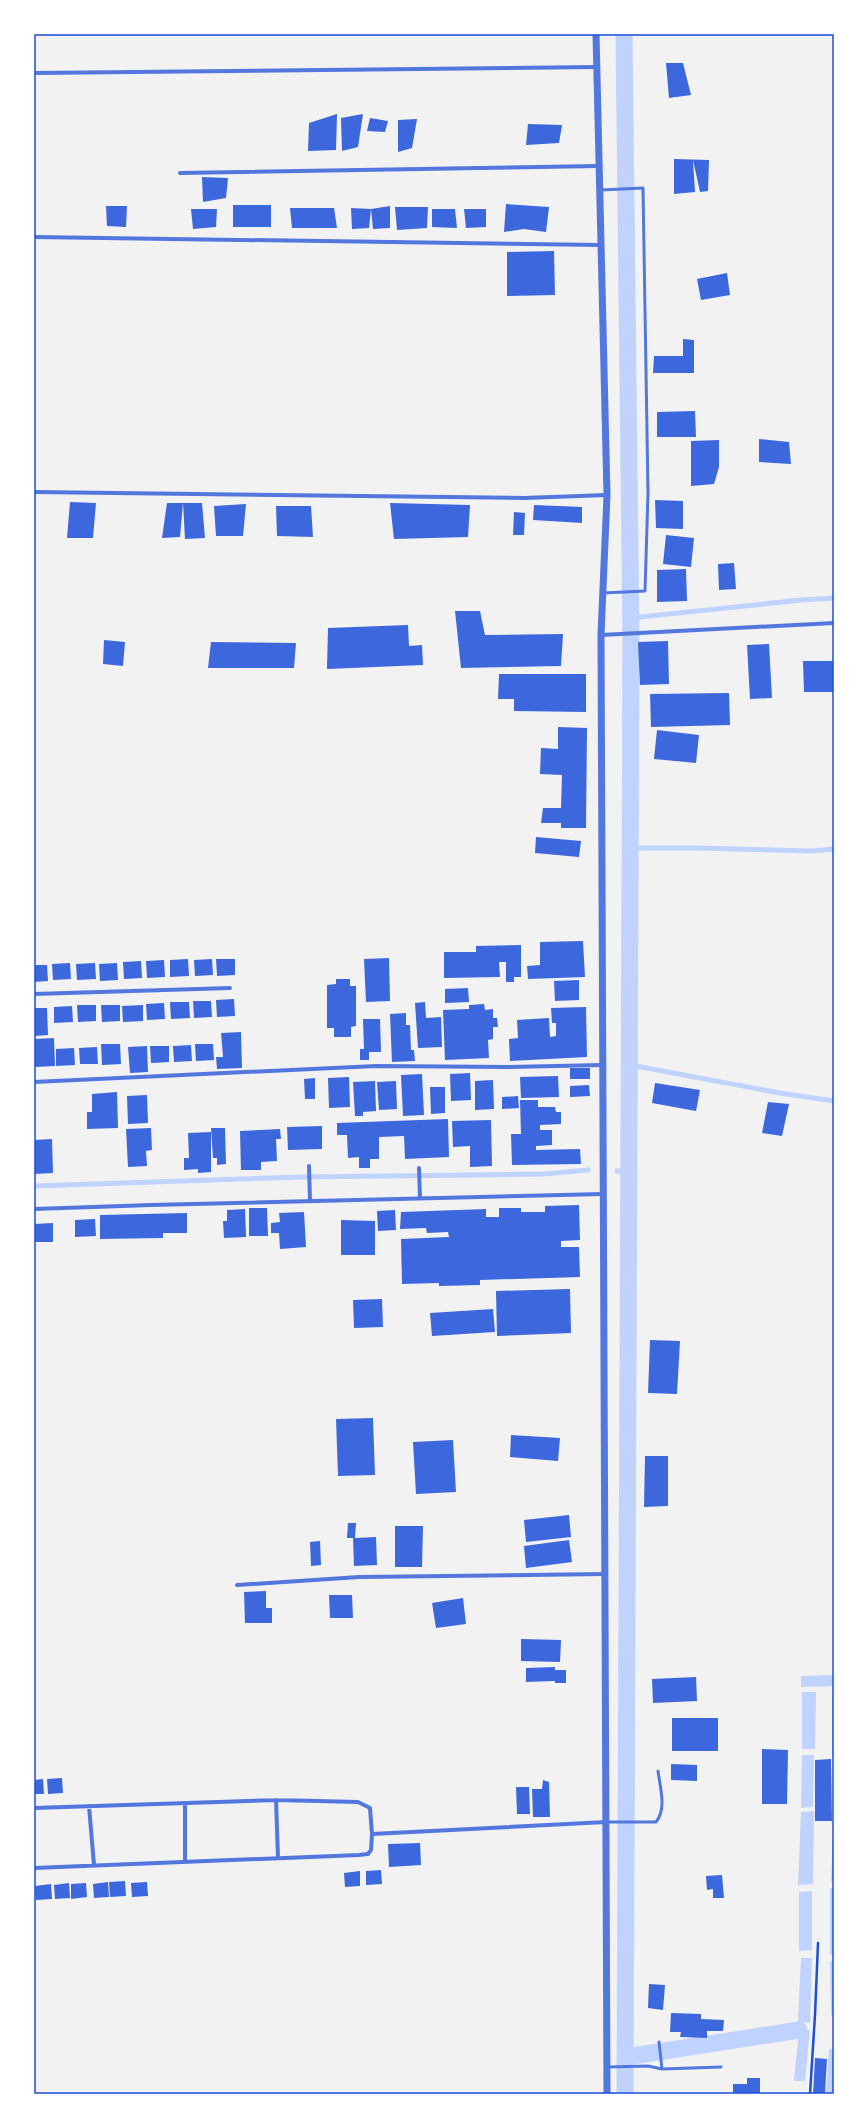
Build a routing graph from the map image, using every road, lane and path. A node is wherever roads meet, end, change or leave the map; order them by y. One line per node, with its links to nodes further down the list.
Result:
1 (596, 34): 2 (street)
2 (596, 67): 3 (street); 4 (street)
3 (34, 73)
4 (598, 166): 5 (street); 6 (street)
5 (180, 173)
6 (599, 190): 8 (street); 11 (lane)
7 (34, 237): 8 (street)
8 (600, 245): 10 (street)
9 (34, 492): 10 (street)
10 (607, 495): 11 (street)
11 (603, 593): 13 (street)
12 (834, 623): 13 (street)
13 (601, 635): 16 (street)
14 (230, 988): 15 (street)
15 (34, 994)
16 (603, 1065): 17 (street); 20 (street)
17 (34, 1082)
18 (309, 1166): 22 (street)
19 (419, 1168): 21 (street)
20 (603, 1194): 21 (street); 24 (street)
21 (420, 1198): 22 (street)
22 (310, 1201): 23 (street)
23 (34, 1209)
24 (604, 1574): 25 (street); 31 (street)
25 (237, 1585)
26 (658, 1771): 31 (lane)
27 (276, 1800): 28 (street); 32 (street); 33 (street)
28 (185, 1804): 29 (street); 34 (street)
29 (90, 1806): 30 (street); 35 (street)
30 (34, 1808)
31 (607, 1822): 32 (street); 39 (street)
32 (372, 1834): 33 (street)
33 (278, 1858): 34 (street)
34 (185, 1862): 35 (street)
35 (94, 1865): 36 (street)
36 (34, 1868)
37 (818, 1943): 43 (path)
38 (659, 2042): 41 (lane)
39 (610, 2067): 41 (lane); 42 (street)
40 (721, 2067): 41 (lane)
41 (662, 2069)
42 (607, 2094)
43 (810, 2094)

